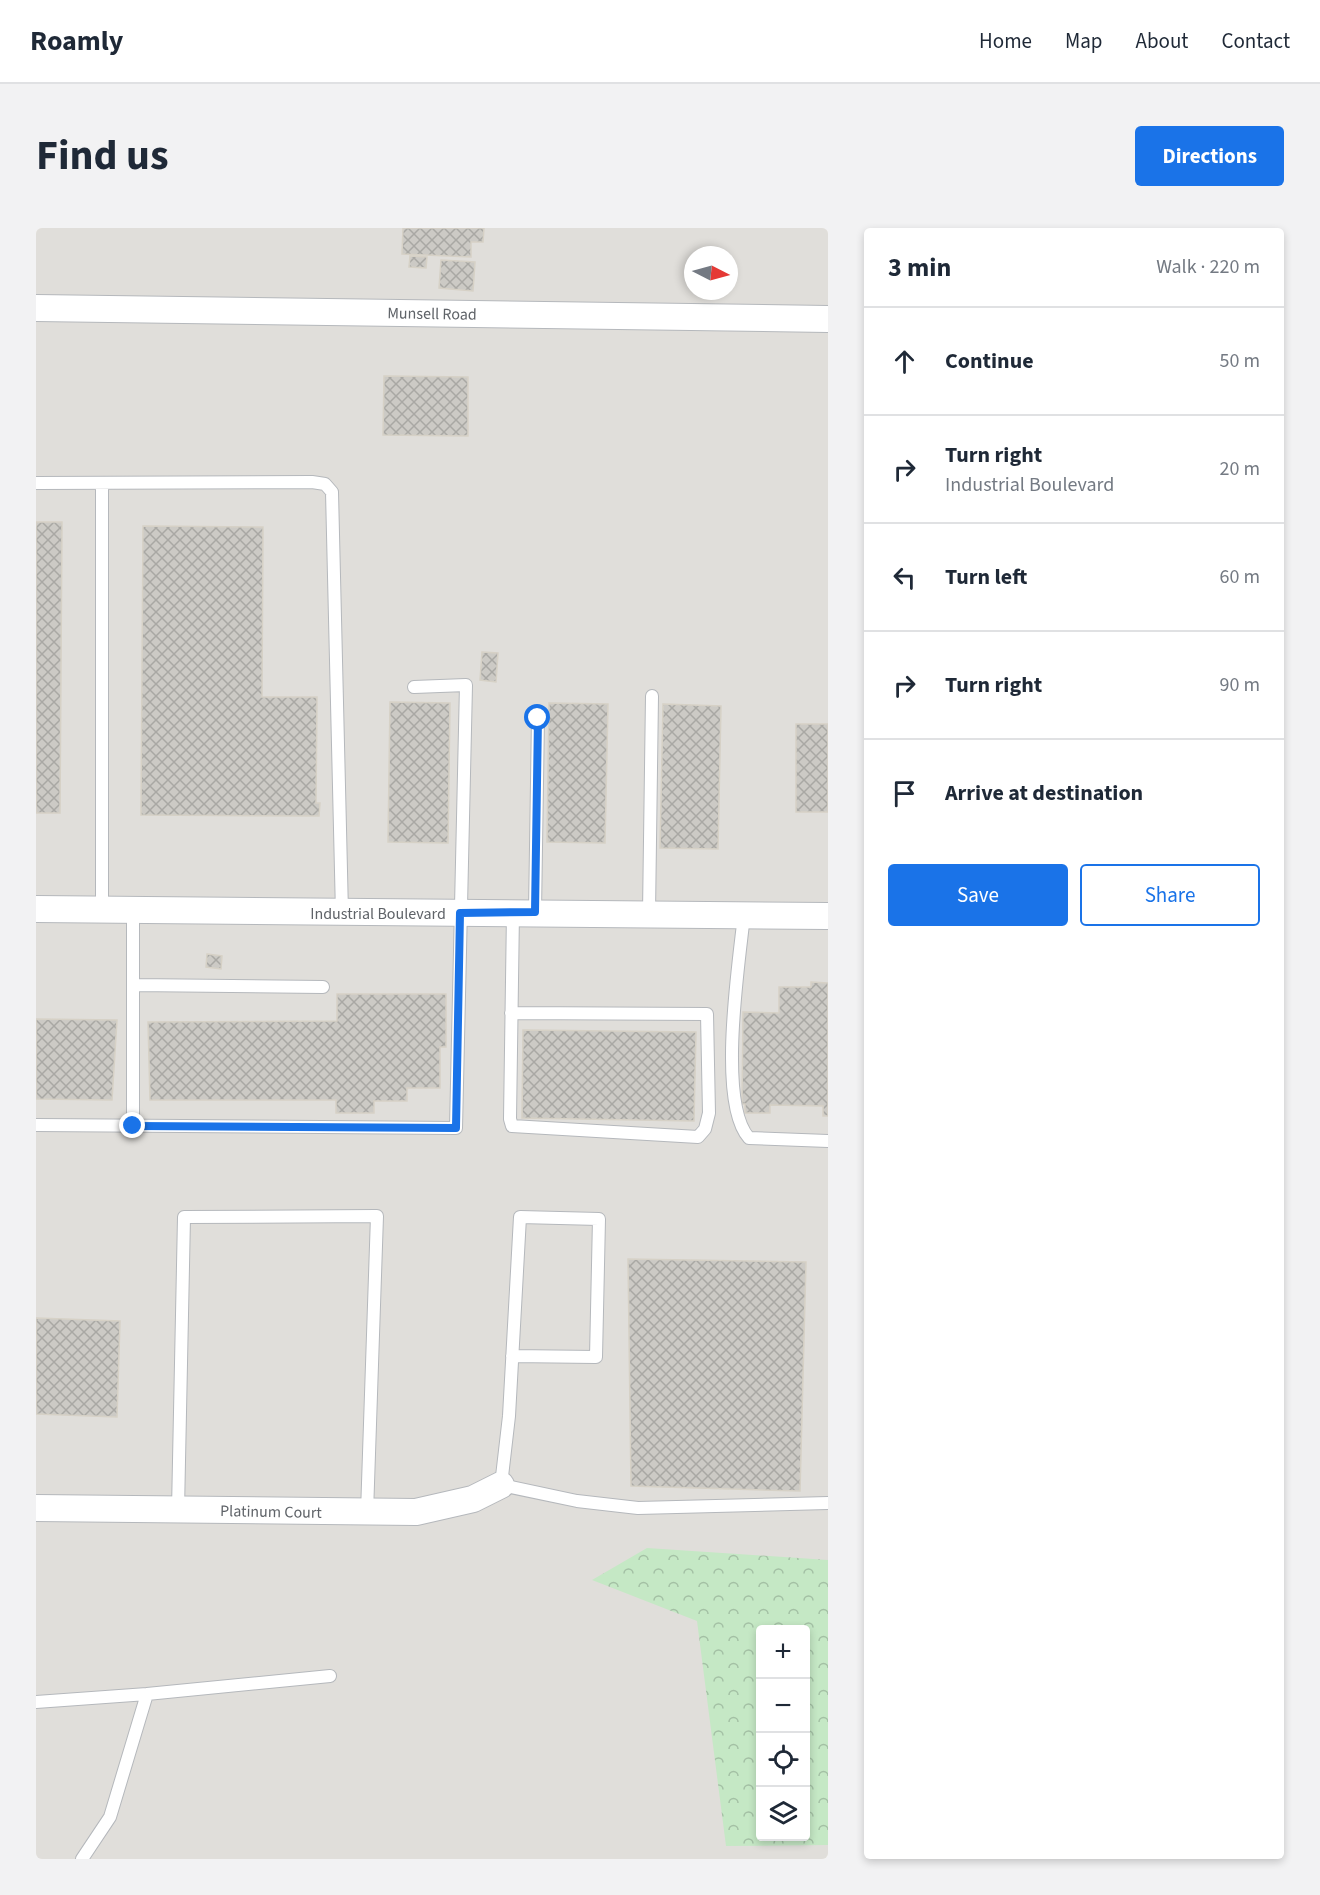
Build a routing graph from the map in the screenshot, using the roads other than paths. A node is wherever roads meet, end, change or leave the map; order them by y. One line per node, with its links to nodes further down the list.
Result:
1 (36, 308): 2 (street, Munsell Road)
2 (828, 319)
3 (36, 483): 4 (lane)
4 (102, 483): 9 (lane); 12 (lane)
5 (414, 687): 13 (lane)
6 (652, 696): 14 (lane)
7 (538, 718): 11 (lane)
8 (36, 909): 9 (street, Industrial Boulevard)
9 (102, 910): 10 (street, Industrial Boulevard)
10 (133, 910): 12 (street, Industrial Boulevard); 17 (lane)
11 (524, 912): 13 (street, Industrial Boulevard); 14 (street, Industrial Boulevard); 19 (lane)
12 (342, 913): 13 (street, Industrial Boulevard)
13 (460, 913): 21 (lane)
14 (649, 913): 15 (street, Industrial Boulevard)
15 (744, 915): 16 (street, Industrial Boulevard); 22 (lane)
16 (828, 916)
17 (133, 985): 18 (lane); 21 (lane)
18 (323, 987)
19 (512, 1013): 19 (lane)
20 (36, 1125): 21 (lane)
21 (133, 1126)
22 (828, 1141)
23 (512, 1356): 23 (lane); 24 (lane)
24 (501, 1485): 25 (lane); 28 (street, Platinum Court)
25 (828, 1503)
26 (36, 1508): 27 (street, Platinum Court)
27 (178, 1510): 28 (street, Platinum Court); 28 (lane)
28 (367, 1513)
29 (330, 1676): 30 (lane)
30 (147, 1694): 31 (lane); 32 (lane)
31 (36, 1702)
32 (82, 1859)

